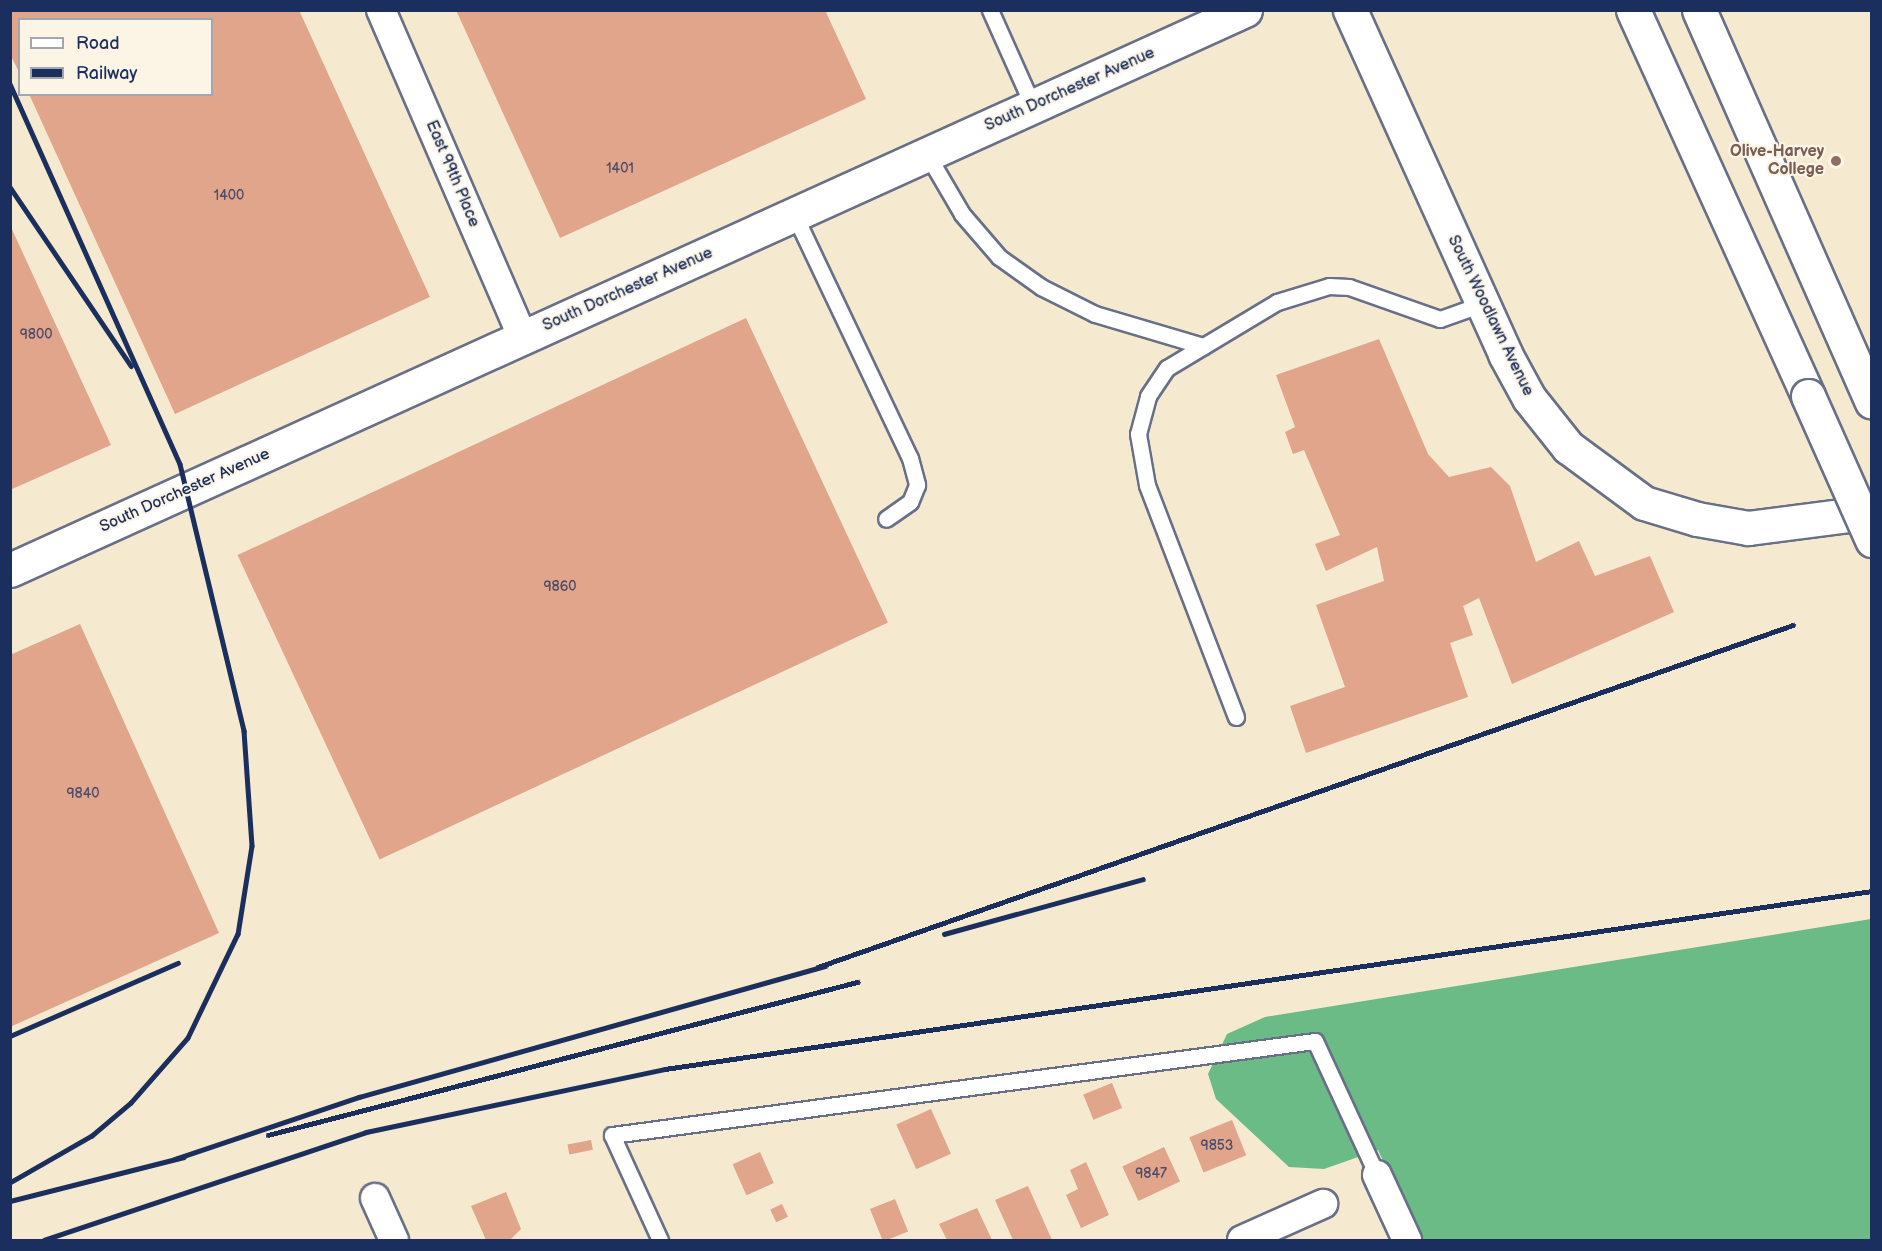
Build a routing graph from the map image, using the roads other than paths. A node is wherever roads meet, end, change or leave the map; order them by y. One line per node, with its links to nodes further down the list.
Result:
1 (381, 10): 11 (street, East 99th Place)
2 (990, 10): 7 (lane)
3 (1245, 10): 7 (main road, South Dorchester Avenue)
4 (1350, 10): 10 (main road, South Woodlawn Avenue)
5 (1633, 10): 16 (main road, bridge)
6 (1699, 10): 13 (main road)
7 (1034, 106): 8 (main road, South Dorchester Avenue)
8 (927, 154): 9 (main road, South Dorchester Avenue); 12 (lane)
9 (794, 214): 11 (main road, South Dorchester Avenue); 15 (lane)
10 (1482, 304): 12 (lane); 14 (main road, South Woodlawn Avenue)
11 (523, 338): 17 (main road, South Dorchester Avenue)
12 (1203, 346): 18 (lane)
13 (1869, 396)
14 (1872, 512)
15 (886, 519)
16 (1872, 540)
17 (10, 570)
18 (1236, 717)
19 (1377, 1175): 23 (lane); 25 (street)
20 (375, 1198): 22 (street)
21 (1323, 1204): 24 (street)
22 (394, 1240)
23 (660, 1240)
24 (1242, 1240)
25 (1407, 1240)

